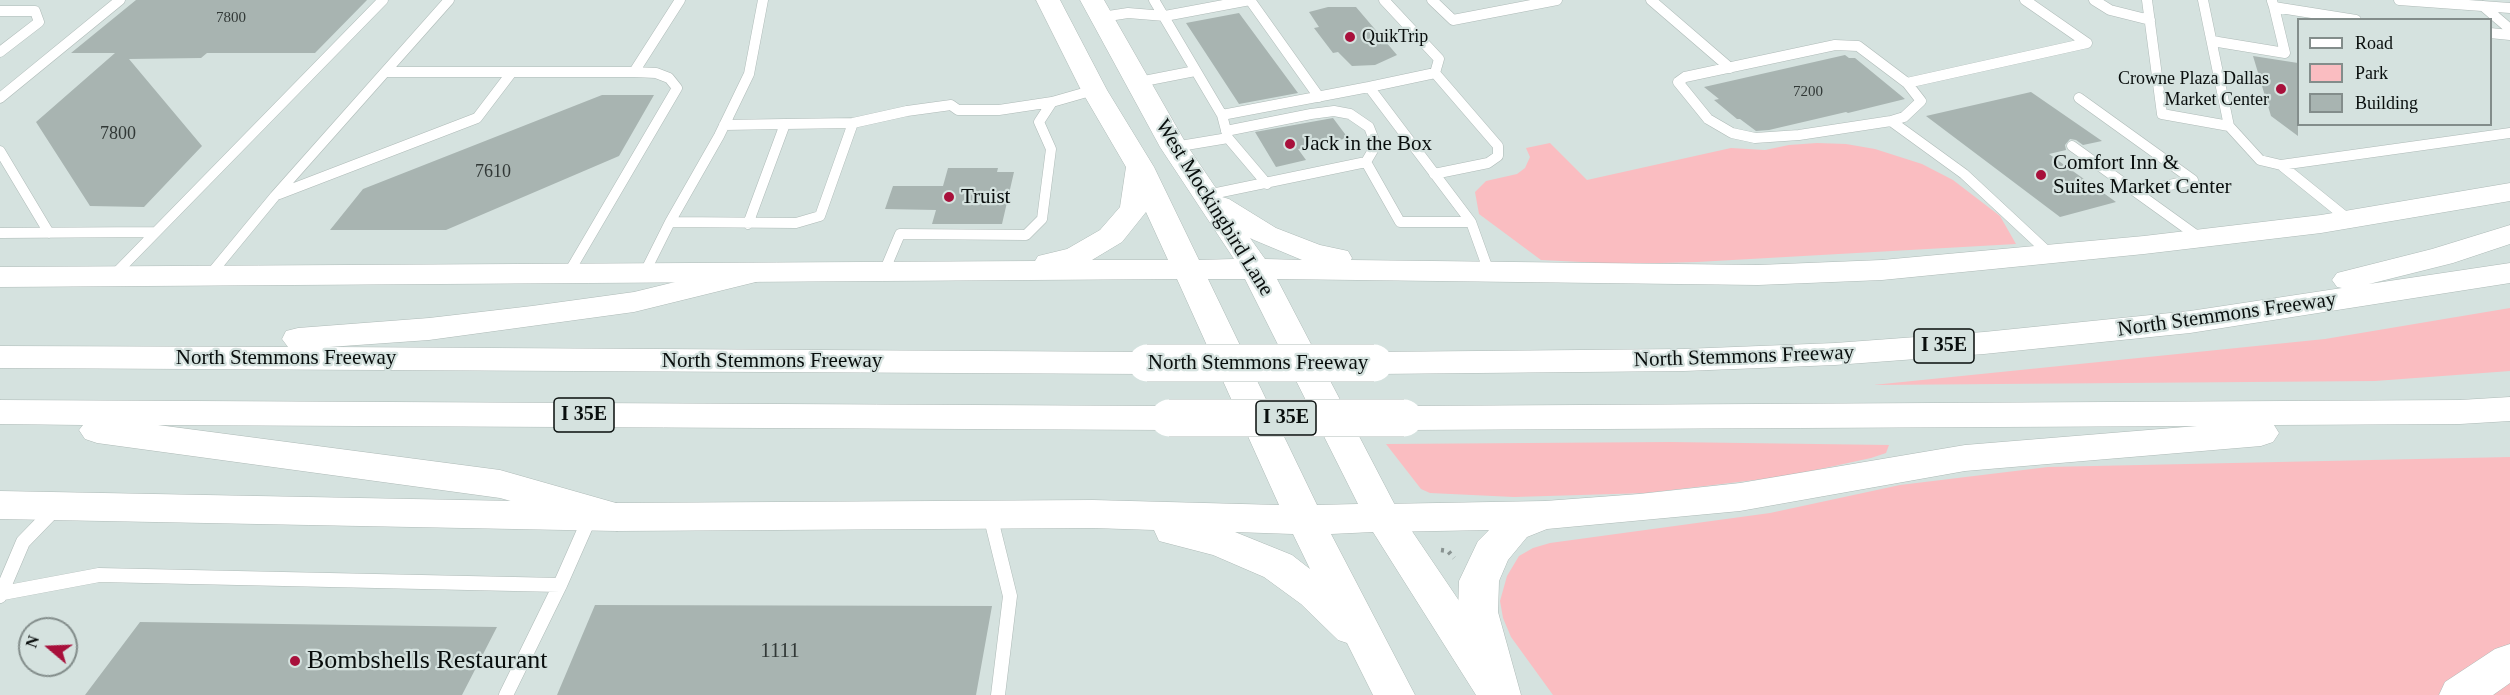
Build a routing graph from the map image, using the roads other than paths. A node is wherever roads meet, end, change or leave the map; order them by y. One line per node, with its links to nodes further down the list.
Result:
1 (120, 0): 42 (lane)
2 (383, 0): 69 (lane)
3 (450, 0): 33 (lane)
4 (680, 0): 35 (lane)
5 (763, 0): 49 (lane)
6 (1048, 0): 40 (main road, West Mockingbird Lane)
7 (1154, 0): 23 (lane)
8 (1250, 0): 23 (lane); 41 (lane)
9 (1384, 0): 36 (lane)
10 (1432, 0): 11 (lane)
11 (1557, 0)
12 (1652, 0): 31 (lane)
13 (2025, 0): 38 (lane)
14 (2094, 0): 25 (lane)
15 (2147, 0): 25 (lane)
16 (2204, 0): 29 (lane)
17 (2399, 0): 19 (lane)
18 (2273, 3): 24 (lane); 29 (lane)
19 (2483, 6): 20 (lane); 26 (lane)
20 (2510, 8)
21 (1097, 9): 23 (lane); 37 (main road, West Mockingbird Lane)
22 (0, 11): 30 (lane)
23 (1165, 16): 32 (lane)
24 (2346, 18)
25 (2150, 20): 50 (lane)
26 (2510, 29)
27 (2492, 33): 28 (lane)
28 (2510, 35)
29 (2212, 41): 50 (lane)
30 (0, 52)
31 (1730, 68): 38 (lane); 46 (lane)
32 (1195, 71): 37 (lane); 45 (lane)
33 (386, 72): 34 (lane); 63 (lane)
34 (512, 72): 35 (lane); 63 (lane)
35 (634, 72): 83 (lane)
36 (1435, 73): 39 (lane); 59 (lane)
37 (1139, 82): 40 (main road); 54 (main road, West Mockingbird Lane)
38 (1907, 83): 46 (lane)
39 (1369, 87): 41 (lane); 59 (lane)
40 (1094, 90): 44 (lane); 58 (main road, West Mockingbird Lane)
41 (1319, 97): 45 (lane)
42 (0, 98)
43 (2079, 98): 61 (lane)
44 (1052, 102): 47 (lane); 78 (lane)
45 (1222, 116): 52 (lane)
46 (1891, 121): 74 (lane)
47 (854, 123): 48 (lane); 68 (lane)
48 (785, 124): 49 (lane); 68 (lane)
49 (724, 125): 66 (lane)
50 (2229, 126): 57 (lane)
51 (2510, 133): 57 (lane)
52 (1227, 134): 54 (lane); 56 (lane); 60 (lane)
53 (2072, 146): 61 (lane)
54 (1174, 147): 64 (main road, West Mockingbird Lane)
55 (0, 151): 71 (lane)
56 (1366, 162): 60 (lane); 67 (lane)
57 (2281, 165): 65 (lane)
58 (1140, 168): 75 (main road, West Mockingbird Lane); 77 (main road)
59 (1434, 174): 67 (lane)
60 (1267, 184): 64 (lane)
61 (2137, 192): 73 (lane)
62 (2510, 192): 65 (main road)
63 (276, 196): 86 (lane)
64 (1209, 198): 76 (main road, West Mockingbird Lane); 79 (main road)
65 (2348, 219): 73 (main road)
66 (670, 222): 68 (lane); 84 (lane)
67 (1471, 222): 80 (lane)
68 (748, 224)
69 (156, 232): 71 (lane); 85 (lane)
70 (0, 233): 71 (lane)
71 (49, 233)
72 (2510, 234): 88 (main road)
73 (2200, 237): 74 (main road)
74 (2050, 254): 80 (main road)
75 (1186, 269): 76 (main road); 77 (main road); 102 (main road, West Mockingbird Lane)
76 (1256, 269): 79 (main road); 101 (main road, West Mockingbird Lane)
77 (1019, 271): 78 (main road)
78 (884, 272): 81 (main road)
79 (1437, 272): 80 (main road)
80 (1489, 272)
81 (753, 273): 84 (main road); 90 (main road)
82 (2510, 273): 88 (main road, North Stemmons Freeway / I 35E)
83 (568, 274): 84 (main road); 86 (main road)
84 (644, 274)
85 (113, 276): 86 (main road); 87 (main road)
86 (209, 276)
87 (0, 277)
88 (2190, 322): 90 (main road, North Stemmons Freeway / I 35E, bridge)
89 (0, 357): 90 (main road, North Stemmons Freeway / I 35E)
90 (55, 357)
91 (2510, 409): 93 (main road, I 35E)
92 (0, 412): 93 (main road, I 35E, bridge)
93 (2460, 412): 98 (main road)
94 (0, 418): 100 (main road)
95 (0, 505): 96 (main road)
96 (57, 508): 100 (main road); 104 (lane)
97 (1094, 514): 99 (main road); 102 (main road); 105 (main road)
98 (1545, 514): 101 (main road); 110 (main road)
99 (990, 515): 100 (main road); 108 (lane)
100 (603, 517): 103 (lane)
101 (1383, 518): 102 (main road); 110 (main road, West Mockingbird Lane)
102 (1305, 520): 105 (main road, West Mockingbird Lane)
103 (560, 585): 104 (lane); 107 (lane)
104 (1, 595)
105 (1377, 658): 109 (main road, West Mockingbird Lane)
106 (2510, 661): 111 (main road)
107 (506, 695)
108 (998, 695)
109 (1394, 695)
110 (1499, 695)
111 (2460, 695)

